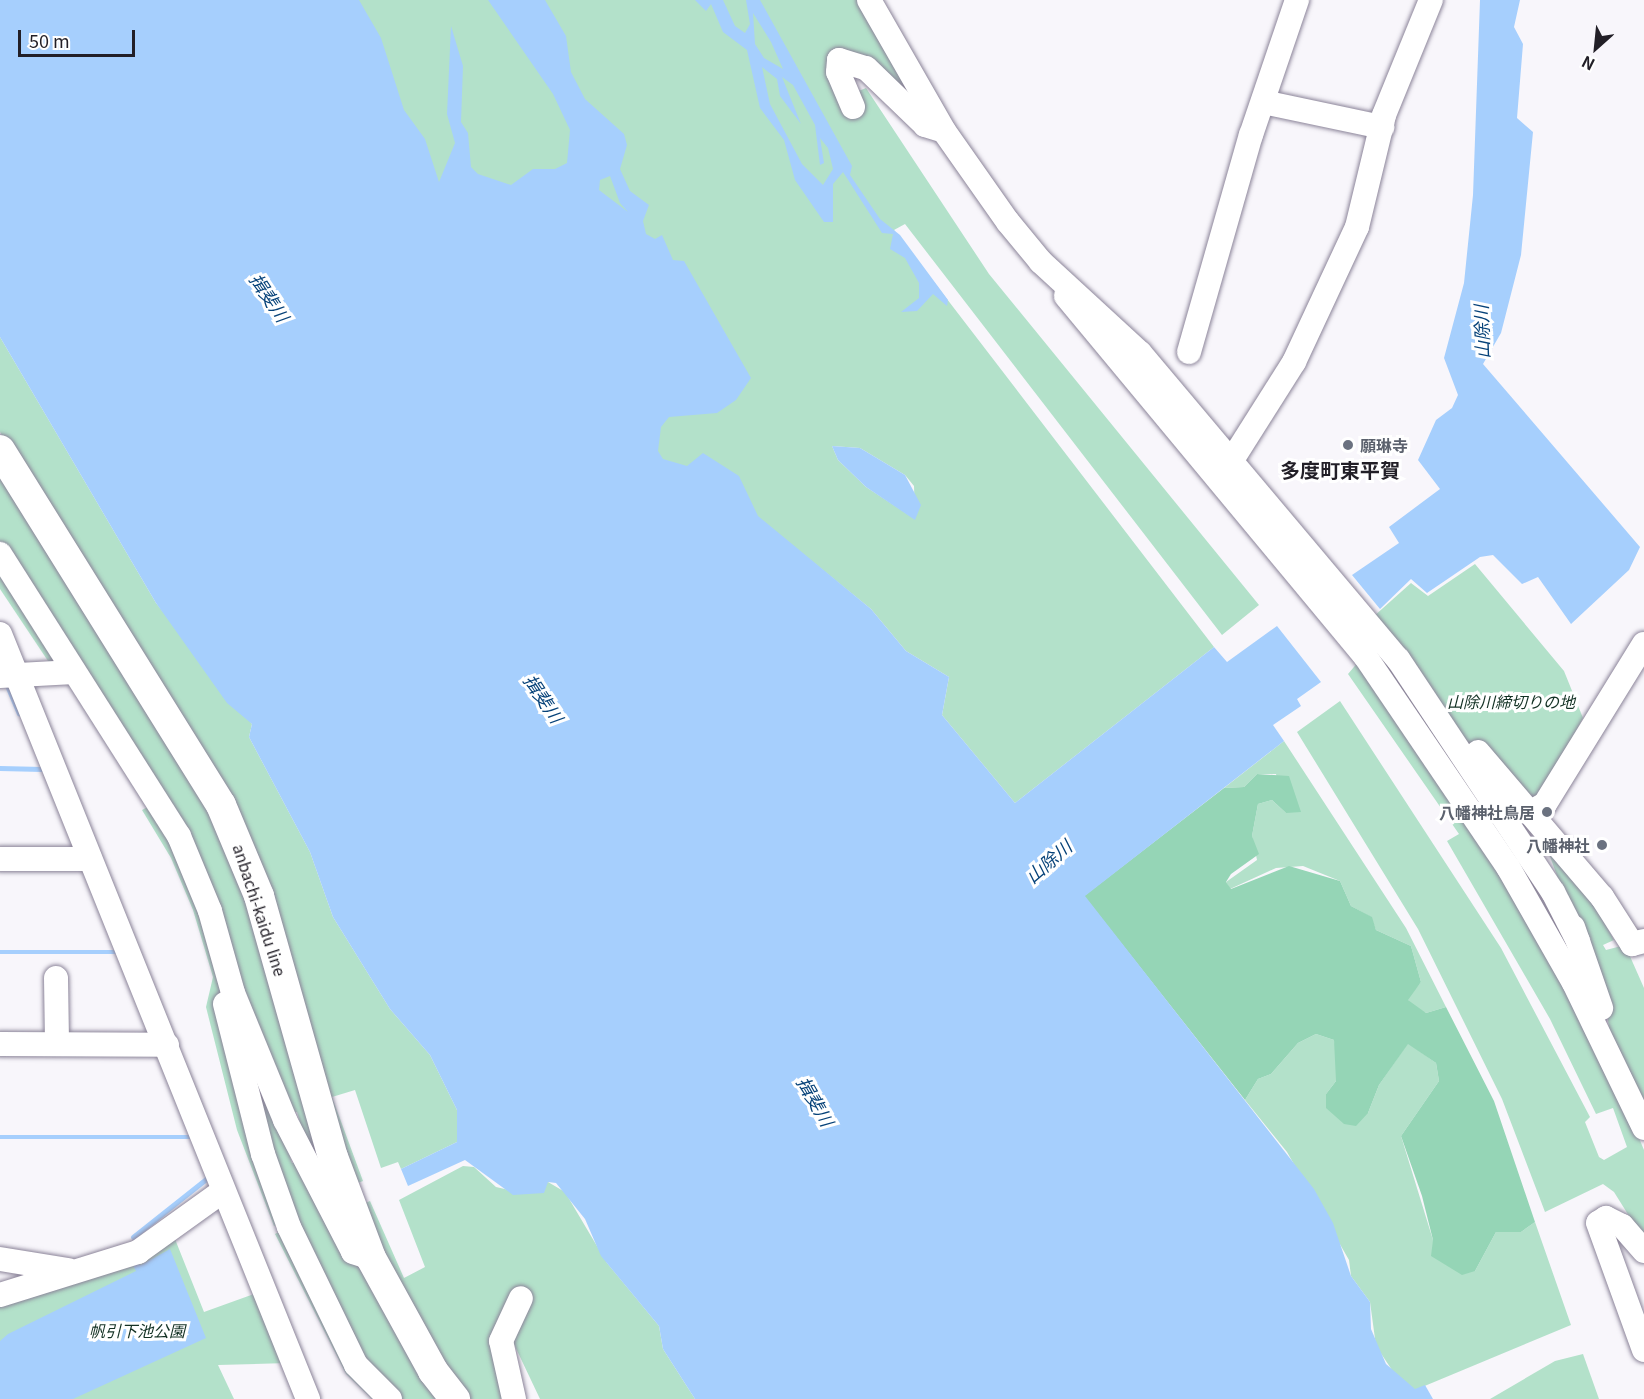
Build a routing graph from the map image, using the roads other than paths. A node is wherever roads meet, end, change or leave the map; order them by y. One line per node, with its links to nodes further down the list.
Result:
1 (869, 0): 7 (street)
2 (1297, 0): 4 (street)
3 (1431, 0): 6 (street)
4 (1263, 102): 6 (street); 9 (street)
5 (853, 107): 7 (street)
6 (1382, 127): 11 (street)
7 (944, 131): 8 (street)
8 (1041, 262): 11 (street); 25 (street)
9 (1189, 352)
10 (0, 450): 32 (main road, anbachi-kaidu line)
11 (1232, 460): 17 (street)
12 (0, 554): 15 (street)
13 (0, 634): 16 (street)
14 (1644, 644): 18 (street)
15 (74, 672): 16 (street); 24 (street)
16 (7, 676): 20 (street)
17 (1446, 726): 18 (street); 21 (street)
18 (1529, 813): 21 (street); 22 (street)
19 (0, 859): 20 (street)
20 (90, 859): 28 (street)
21 (1578, 941): 25 (street)
22 (1644, 941)
23 (56, 978): 27 (street)
24 (230, 985): 32 (street); 39 (street)
25 (1602, 1039): 29 (street)
26 (0, 1044): 27 (street)
27 (57, 1044): 28 (street)
28 (168, 1045): 30 (street)
29 (1644, 1128)
30 (223, 1191): 34 (street); 38 (street)
31 (1644, 1251): 37 (street)
32 (371, 1258): 40 (main road, anbachi-kaidu line)
33 (0, 1259): 34 (street)
34 (80, 1271): 35 (street)
35 (0, 1295)
36 (521, 1298): 41 (street)
37 (1644, 1350)
38 (308, 1399)
39 (390, 1399)
40 (454, 1399)
41 (514, 1399)

